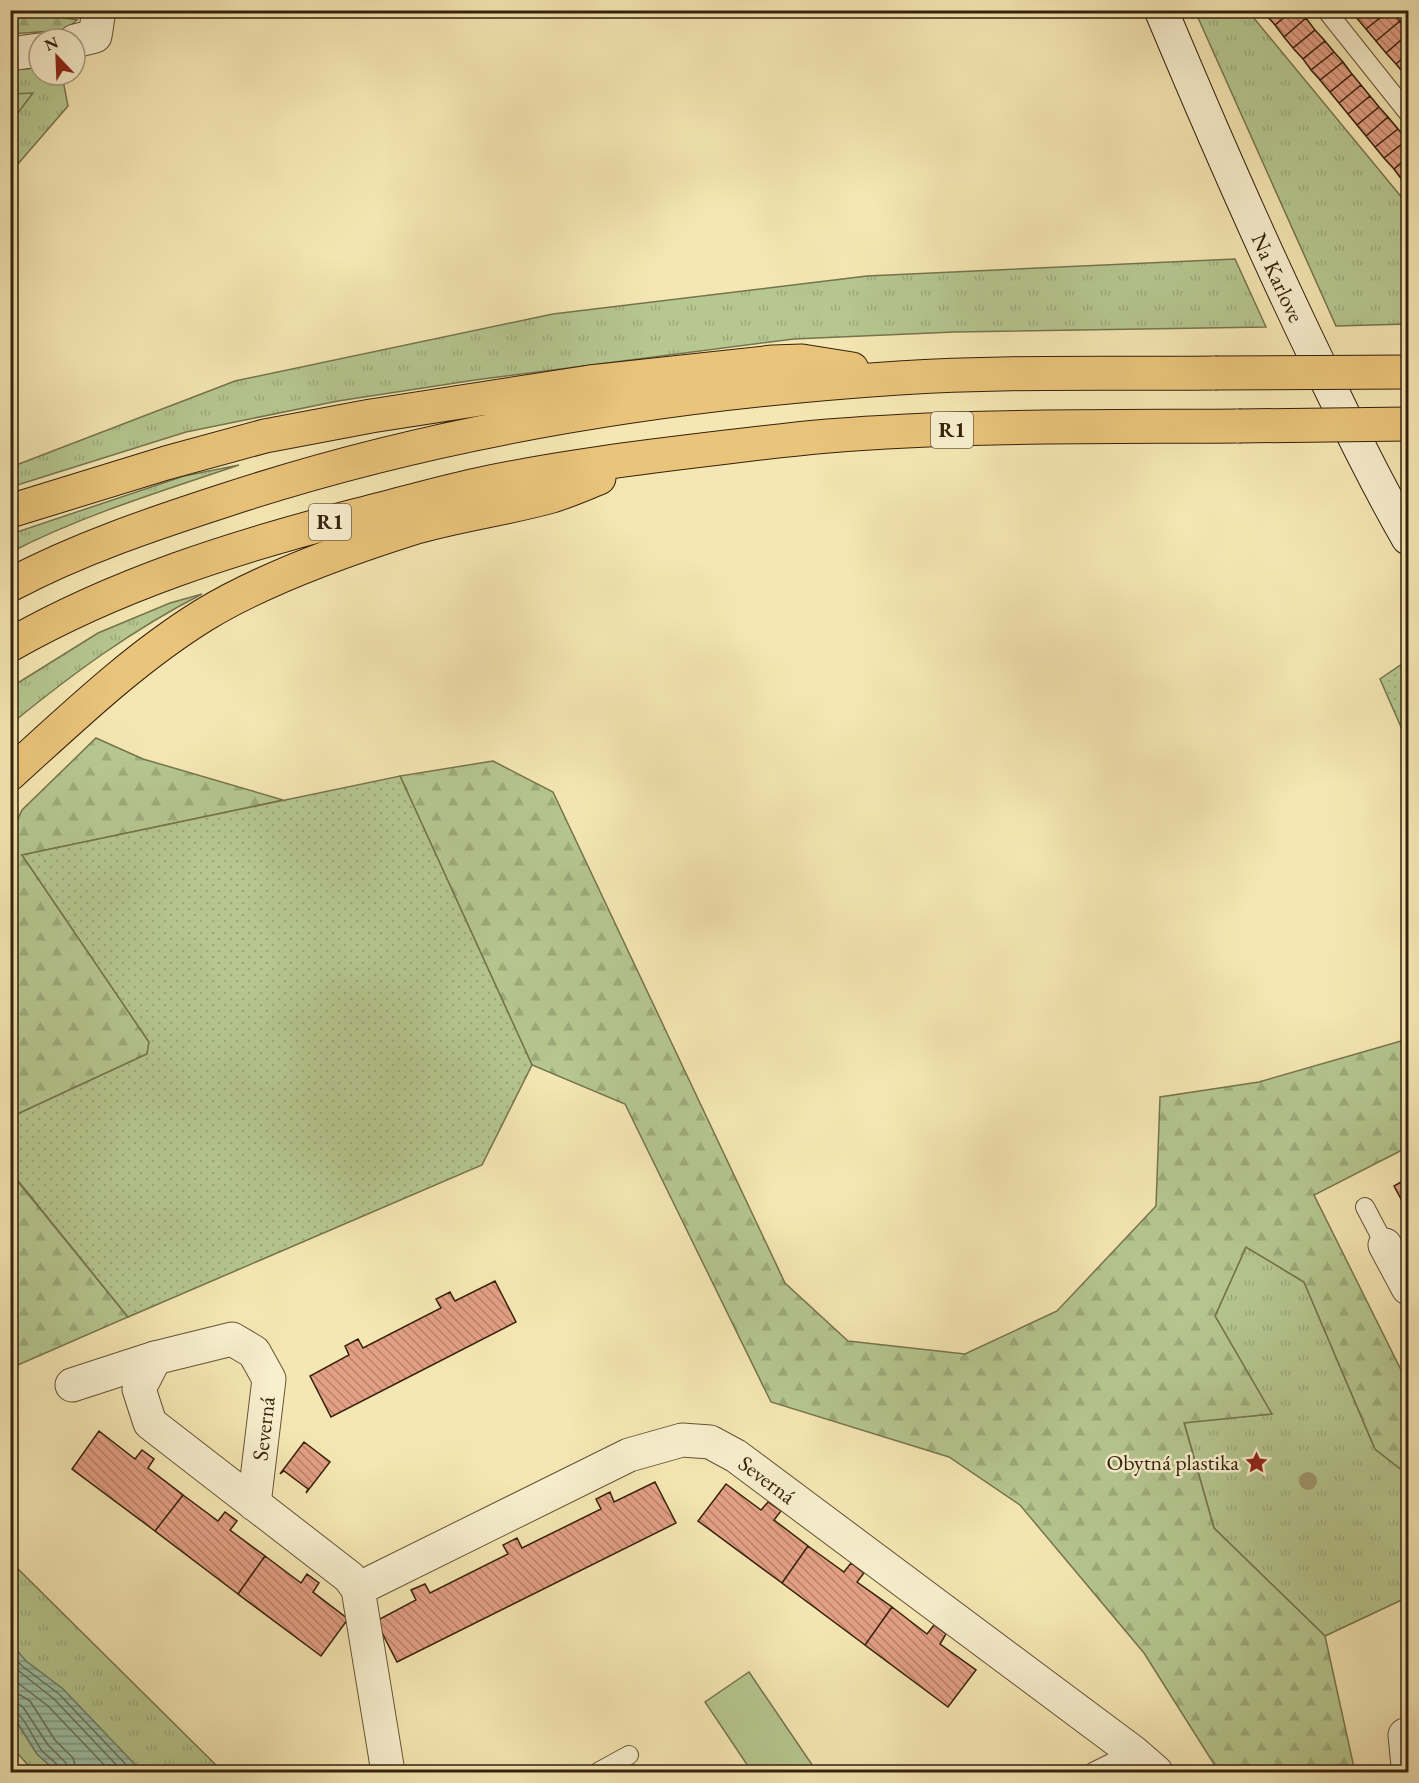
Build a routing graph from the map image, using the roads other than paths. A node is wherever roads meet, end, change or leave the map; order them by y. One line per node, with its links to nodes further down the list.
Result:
1 (1161, 10): 11 (street, Na Karlove)
2 (1326, 10): 5 (lane)
3 (27, 52): 4 (street)
4 (10, 54)
5 (1408, 113)
6 (1408, 372): 7 (highway, R1, bridge)
7 (902, 378): 10 (highway); 12 (highway, R1)
8 (1408, 424): 9 (highway, R1, bridge)
9 (666, 454): 13 (highway, R1); 14 (highway)
10 (10, 511)
11 (1408, 538)
12 (10, 585)
13 (10, 645)
14 (10, 774)
15 (1365, 1207): 16 (lane)
16 (1385, 1245): 17 (street)
17 (1408, 1288)
18 (155, 1358): 19 (street, Severná); 20 (street, Severná); 20 (street, Severná)
19 (72, 1385)
20 (254, 1504): 21 (street, Severná)
21 (358, 1589): 23 (street, Severná); 24 (street)
22 (629, 1755): 25 (lane)
23 (1145, 1762): 26 (lane, Severná)
24 (387, 1773)
25 (598, 1773)
26 (1093, 1773)

